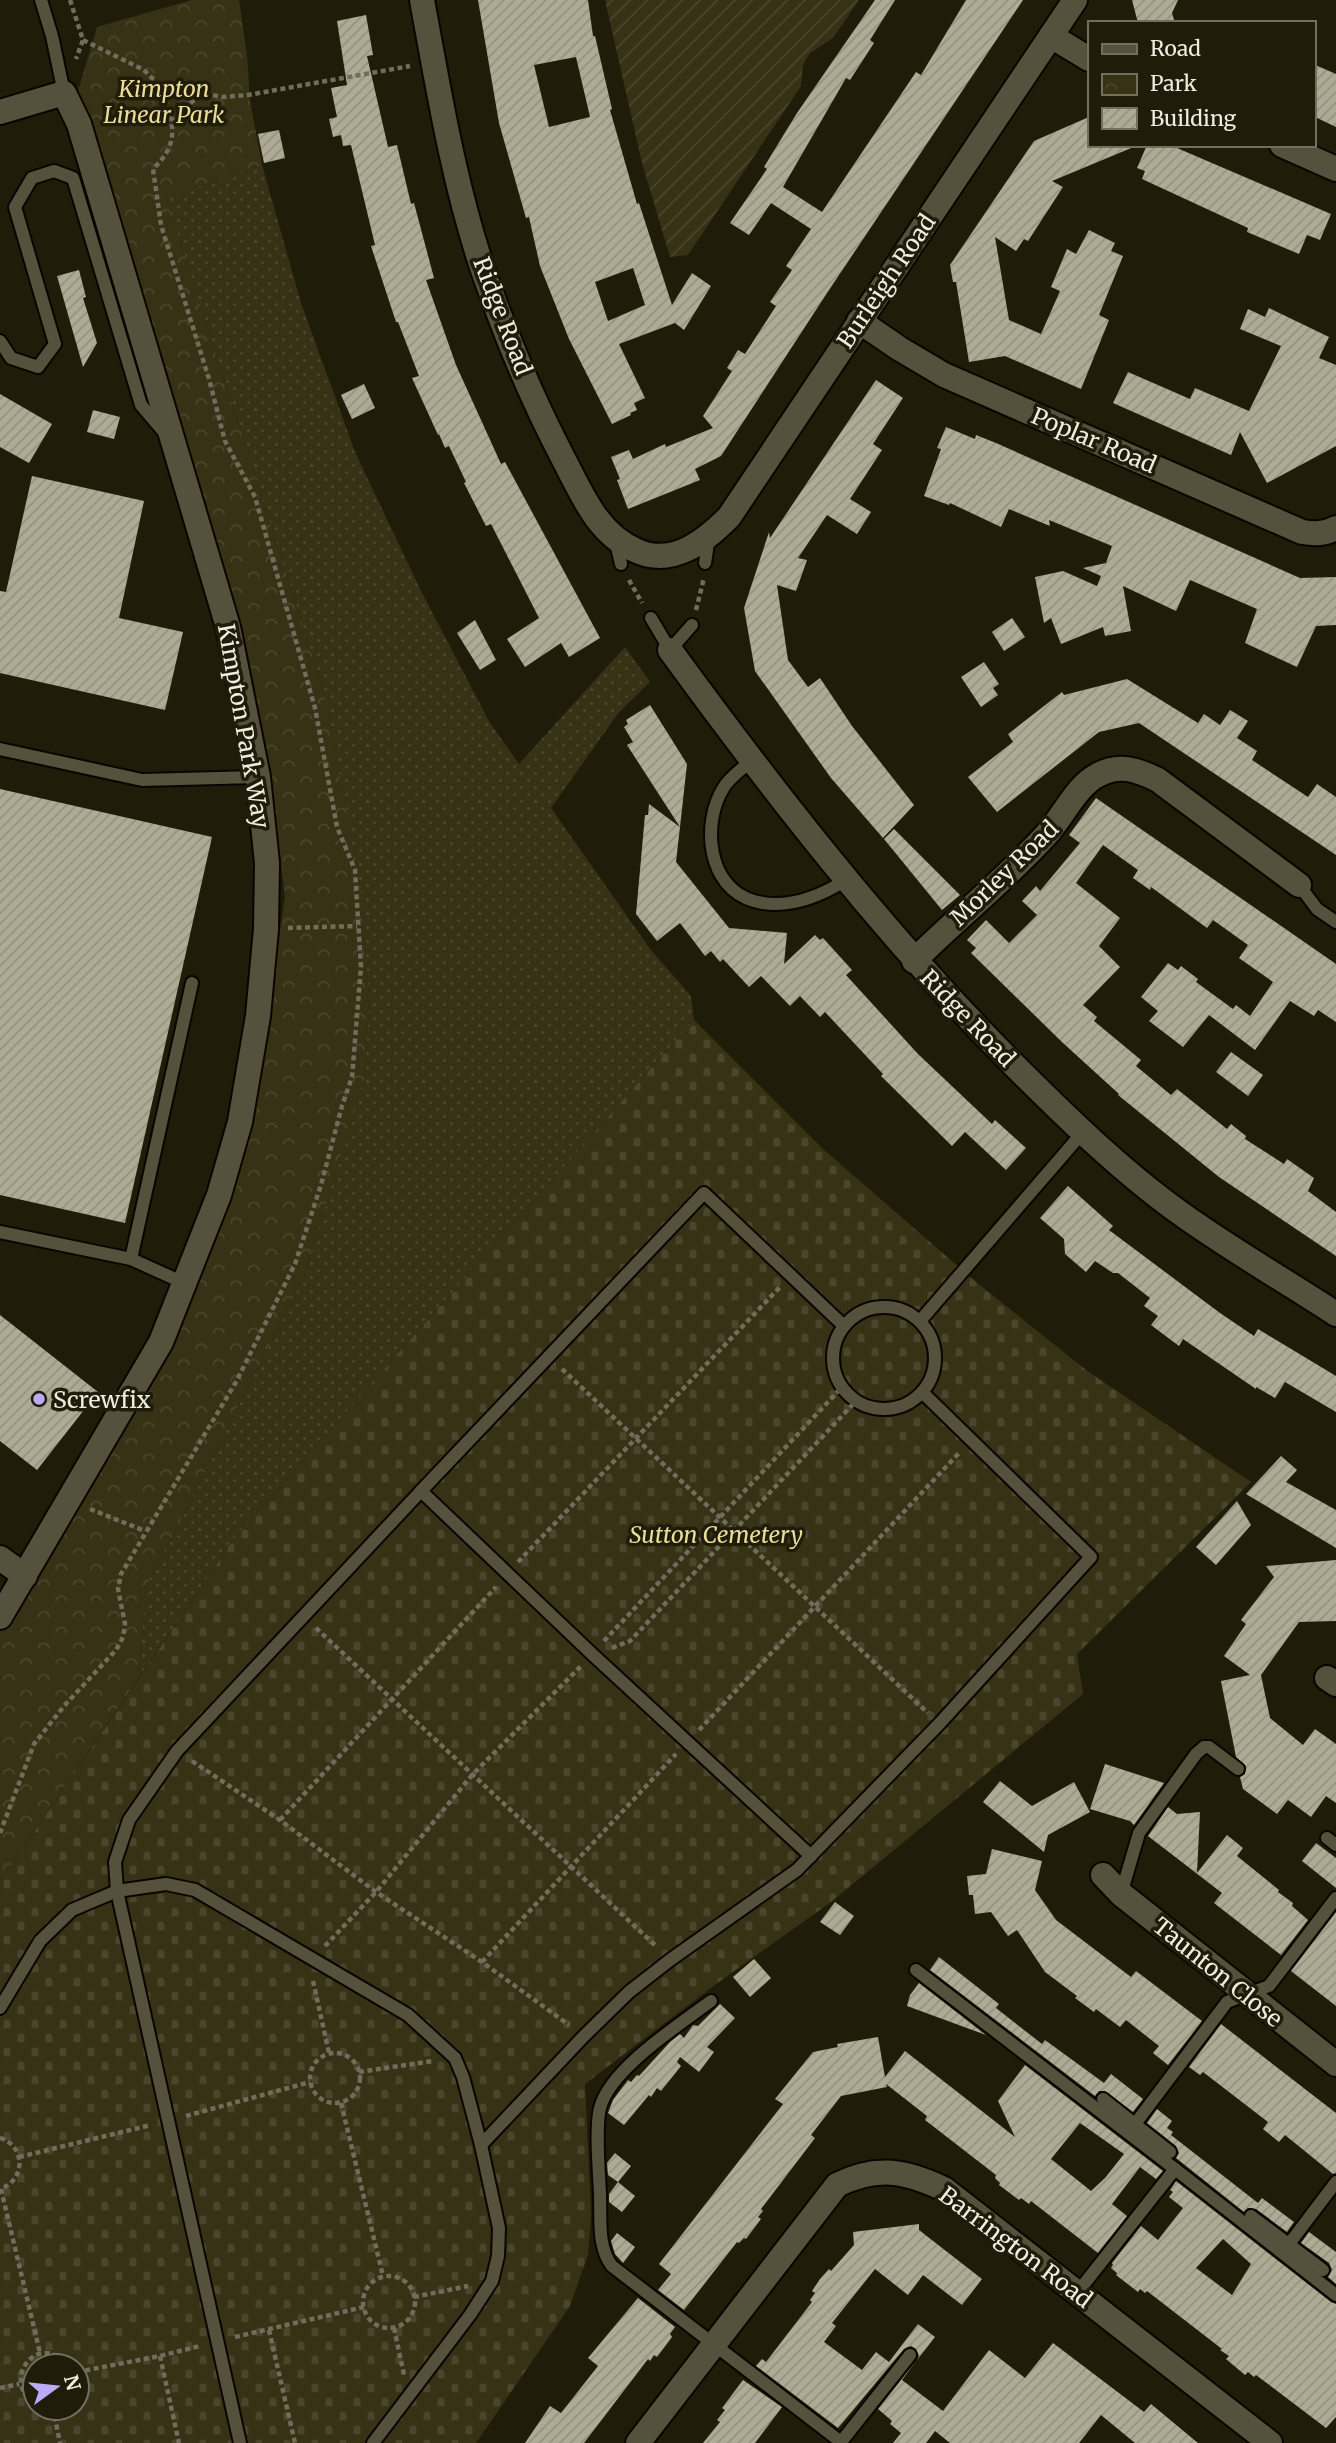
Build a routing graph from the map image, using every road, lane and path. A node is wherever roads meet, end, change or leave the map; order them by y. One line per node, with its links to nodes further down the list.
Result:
1 (41, 0): 10 (lane)
2 (422, 0): 7 (street, Ridge Road)
3 (1075, 0): 4 (street, Burleigh Road)
4 (1051, 36): 6 (street); 15 (street, Burleigh Road)
5 (83, 40): 8 (path)
6 (1088, 57)
7 (434, 61): 9 (path); 19 (street, Ridge Road)
8 (160, 86): 9 (path); 12 (path)
9 (203, 92): 12 (path)
10 (64, 93): 11 (street); 17 (street, Kimpton Park Way)
11 (0, 112)
12 (172, 123): 31 (path)
13 (1286, 147): 14 (street)
14 (1336, 169)
15 (859, 321): 18 (street, Poplar Road); 20 (street, Burleigh Road)
16 (0, 341): 17 (lane)
17 (173, 443): 27 (street, Kimpton Park Way)
18 (1336, 528)
19 (615, 539): 20 (street, Ridge Road); 21 (lane)
20 (696, 557): 23 (path)
21 (621, 564): 22 (path)
22 (652, 618): 24 (lane)
23 (692, 625): 24 (lane)
24 (670, 650): 26 (street, Ridge Road)
25 (0, 749): 27 (lane)
26 (751, 761): 28 (street, Ridge Road); 28 (lane)
27 (258, 777): 32 (street, Kimpton Park Way)
28 (846, 880): 33 (street, Ridge Road)
29 (1299, 886): 30 (lane); 33 (street, Morley Road)
30 (1336, 922)
31 (357, 926): 32 (path); 53 (path)
32 (266, 929): 39 (street, Kimpton Park Way)
33 (914, 961): 35 (street, Ridge Road)
34 (192, 983): 37 (lane)
35 (1083, 1132): 40 (street, Ridge Road); 41 (lane)
36 (0, 1232): 37 (lane)
37 (131, 1259): 39 (lane)
38 (790, 1276): 42 (lane); 43 (lane); 47 (path)
39 (184, 1283): 50 (street, Kimpton Park Way)
40 (1336, 1314)
41 (920, 1321): 42 (lane); 45 (lane)
42 (844, 1326): 44 (lane)
43 (549, 1356): 47 (path); 49 (lane)
44 (843, 1386): 46 (lane); 51 (path)
45 (922, 1392): 46 (lane); 48 (lane)
46 (856, 1401): 52 (path)
47 (636, 1439): 51 (path); 55 (path)
48 (971, 1440): 57 (path); 62 (lane)
49 (421, 1491): 55 (lane); 58 (lane)
50 (69, 1502): 53 (path); 56 (street, Kimpton Park Way)
51 (719, 1516): 52 (path); 60 (path)
52 (734, 1530): 57 (path); 60 (path)
53 (145, 1531): 68 (path)
54 (0, 1558): 56 (street)
55 (508, 1573): 60 (lane); 61 (path)
56 (25, 1576): 59 (street, Kimpton Park Way)
57 (814, 1607): 62 (path); 63 (path)
58 (302, 1616): 61 (path); 64 (lane)
59 (0, 1618)
60 (592, 1654): 63 (lane); 66 (path)
61 (391, 1698): 66 (path); 67 (path)
62 (940, 1723): 69 (lane)
63 (688, 1742): 69 (lane); 70 (path)
64 (177, 1751): 67 (path); 72 (lane)
65 (1238, 1769): 74 (lane)
66 (472, 1775): 70 (path); 73 (path)
67 (281, 1820): 73 (path)
68 (0, 1833)
69 (811, 1856): 77 (lane)
70 (570, 1867): 77 (path); 78 (path)
71 (1103, 1875): 74 (street, Taunton Close)
72 (117, 1891): 76 (lane); 82 (lane); 120 (lane)
73 (376, 1892): 76 (path); 78 (path)
74 (1121, 1894): 80 (street, Taunton Close)
75 (1336, 1898): 80 (lane)
76 (312, 1960): 84 (path); 85 (lane)
77 (670, 1960): 83 (lane)
78 (482, 1962): 83 (path)
79 (916, 1970): 94 (lane)
80 (1246, 1995): 86 (street, Taunton Close); 90 (lane)
81 (711, 2001): 107 (lane)
82 (0, 2008)
83 (584, 2036): 92 (lane)
84 (328, 2053): 87 (path); 89 (path)
85 (455, 2058): 87 (path); 92 (lane)
86 (1336, 2064)
87 (359, 2072): 89 (path)
88 (1103, 2099): 90 (lane)
89 (341, 2103): 100 (path)
90 (1135, 2124): 93 (lane)
91 (0, 2137): 96 (path)
92 (481, 2145): 101 (lane)
93 (1170, 2152)
94 (1175, 2169): 102 (lane); 103 (lane)
95 (1336, 2182): 98 (lane)
96 (1, 2189): 108 (path)
97 (1251, 2216): 98 (lane)
98 (1289, 2244): 99 (lane)
99 (1322, 2270)
100 (383, 2276): 104 (path); 105 (path)
101 (492, 2281): 104 (path); 115 (lane)
102 (1077, 2293): 107 (street, Barrington Road); 117 (street, Barrington Road)
103 (1336, 2295)
104 (414, 2297): 105 (path)
105 (394, 2328): 115 (path)
106 (270, 2330): 121 (path)
107 (713, 2344): 109 (lane); 123 (street, Barrington Road)
108 (40, 2352)
109 (910, 2355)
110 (160, 2356): 119 (path)
111 (21, 2370): 112 (path)
112 (19, 2384): 113 (path); 114 (path)
113 (0, 2388)
114 (21, 2389)
115 (408, 2395): 122 (lane)
116 (55, 2422): 118 (path)
117 (1258, 2439)
118 (60, 2443)
119 (179, 2443)
120 (240, 2443)
121 (295, 2443)
122 (373, 2443)
123 (638, 2443)

